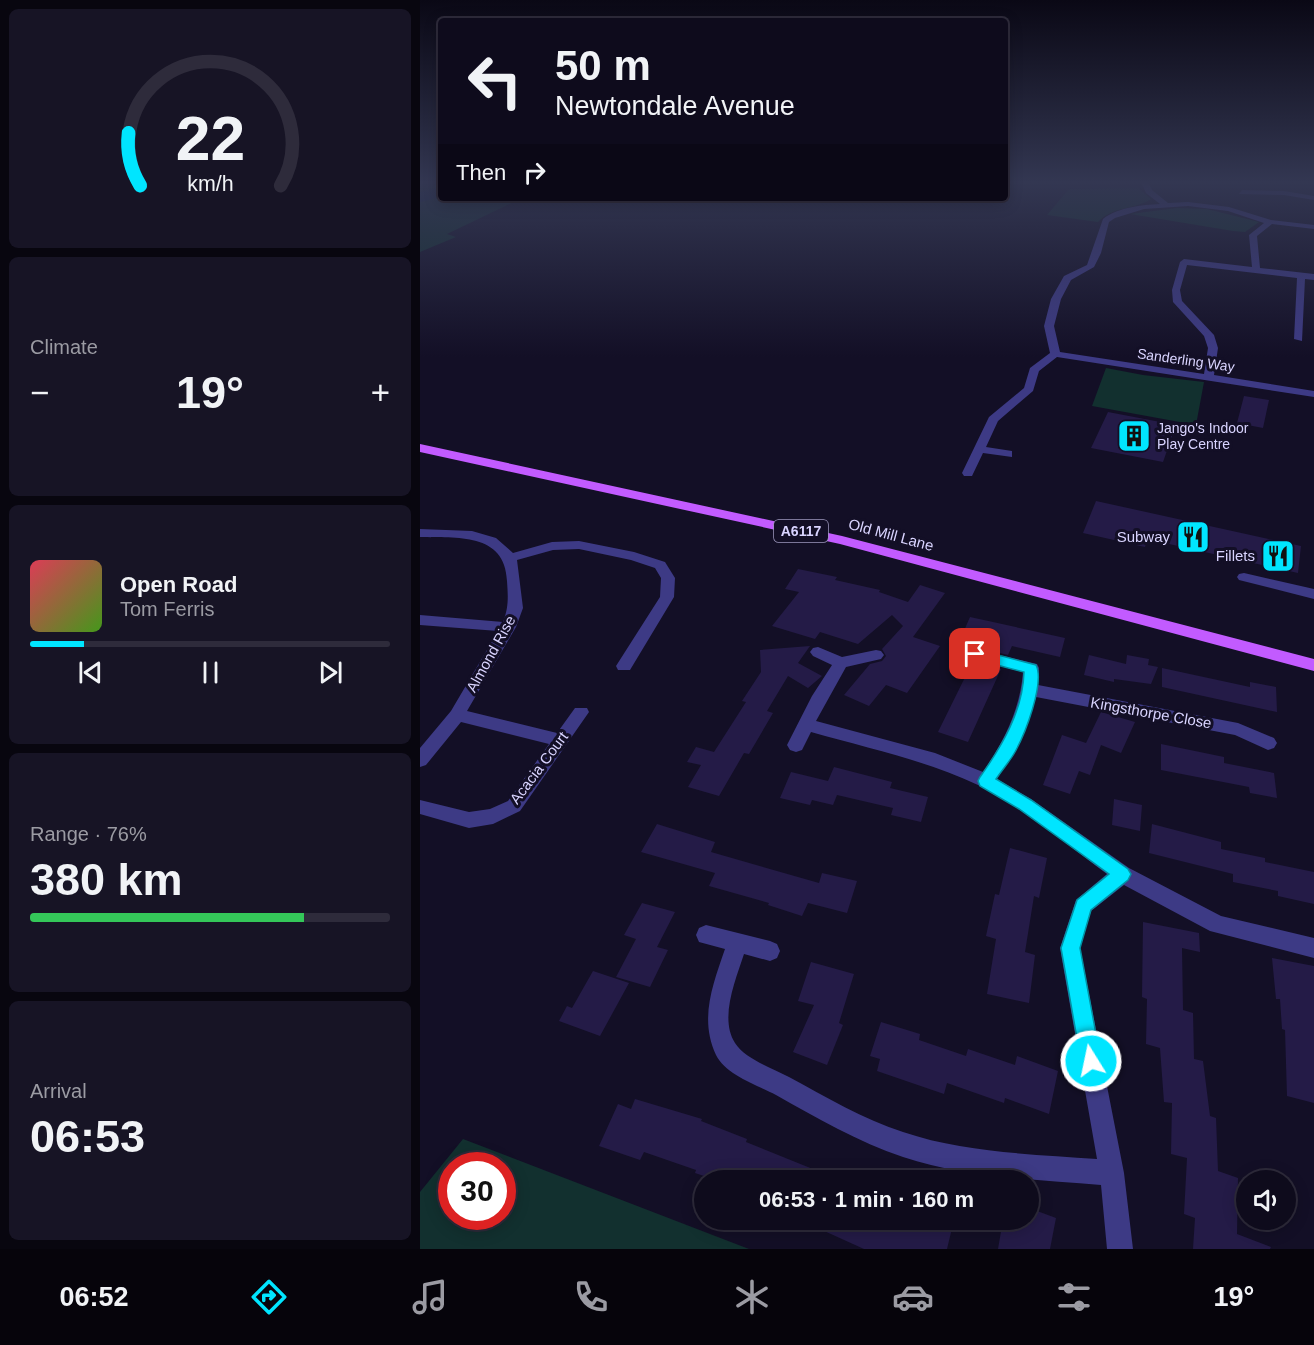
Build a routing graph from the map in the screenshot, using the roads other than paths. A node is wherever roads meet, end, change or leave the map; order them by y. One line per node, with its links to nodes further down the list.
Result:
1 (1099, 240): 9 (street)
2 (1253, 240): 3 (street)
3 (1256, 270): 4 (street); 10 (street)
4 (1301, 276): 5 (street); 6 (street)
5 (1314, 277)
6 (1300, 320): 7 (street); 8 (street)
7 (1314, 322)
8 (1299, 339)
9 (1055, 354): 10 (street, Sanderling Way); 13 (street)
10 (1209, 377): 11 (street, Sanderling Way)
11 (1314, 394)
12 (420, 448): 26 (main road, Old Mill Lane / A6117)
13 (979, 449): 14 (street); 15 (street)
14 (1008, 454)
15 (968, 473)
16 (420, 533): 17 (street)
17 (510, 558): 21 (street, Almond Rise); 27 (street)
18 (1244, 577): 19 (street)
19 (1314, 594)
20 (420, 620): 21 (street)
21 (508, 627): 30 (street, Almond Rise)
22 (818, 652): 25 (street)
23 (975, 654): 28 (street)
24 (876, 655): 25 (street)
25 (841, 663): 31 (street)
26 (1314, 665)
27 (624, 666)
28 (1031, 690): 33 (street, Kingsthorpe Close); 36 (street)
29 (581, 712): 32 (street, Acacia Court)
30 (457, 715): 32 (street); 35 (street, Almond Rise)
31 (806, 724): 34 (street); 36 (street)
32 (560, 740): 37 (street, Acacia Court)
33 (1268, 743)
34 (796, 745)
35 (420, 759)
36 (986, 781): 38 (street)
37 (420, 807)
38 (1122, 874): 41 (street); 43 (street)
39 (706, 935): 40 (street)
40 (738, 943): 42 (street); 43 (street)
41 (1314, 948)
42 (770, 951)
43 (1112, 1173): 44 (street)
44 (1120, 1249)

